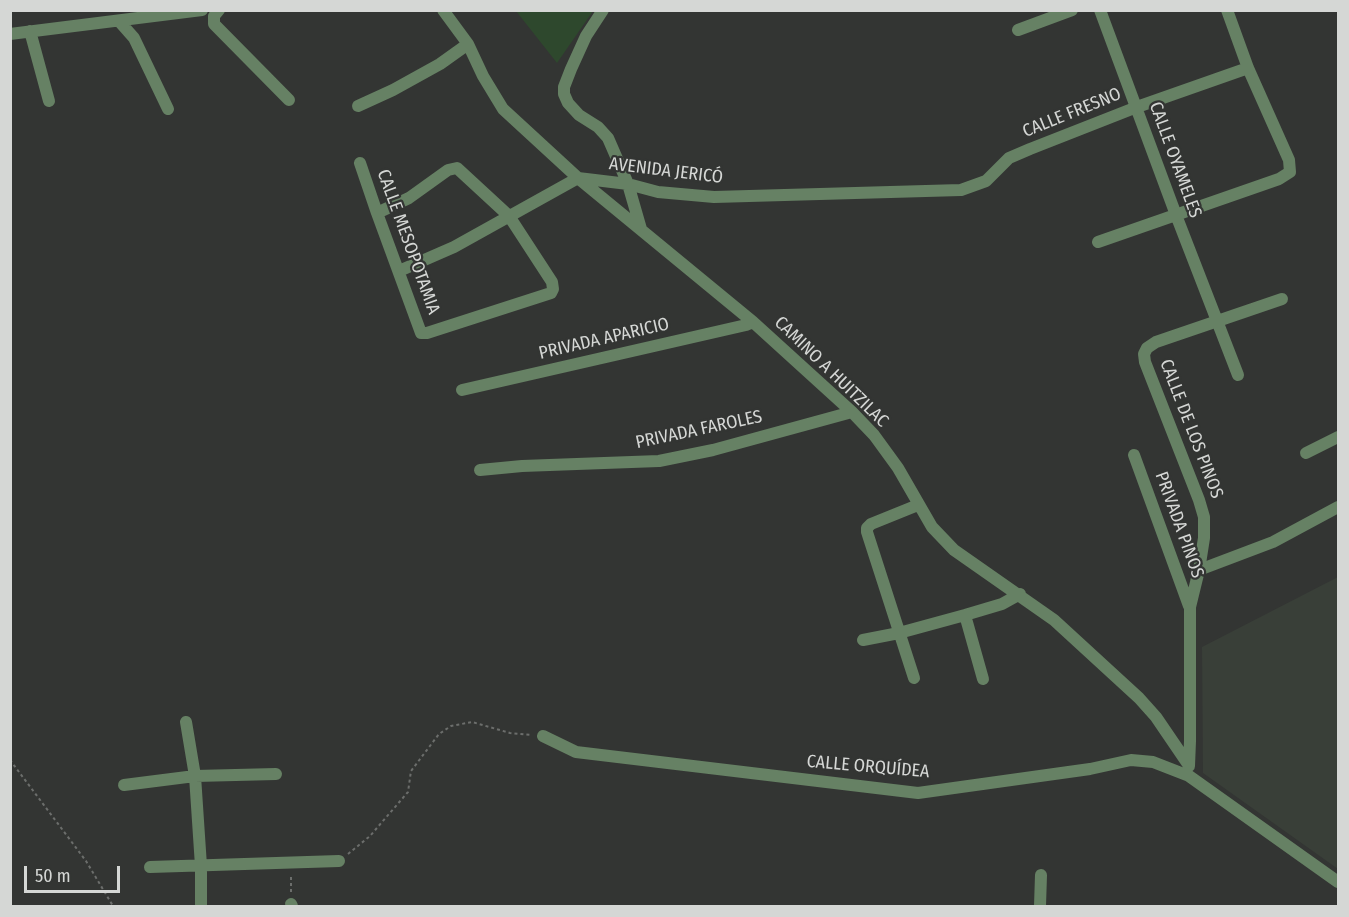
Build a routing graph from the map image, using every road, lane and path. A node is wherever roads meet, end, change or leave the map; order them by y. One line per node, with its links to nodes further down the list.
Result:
1 (202, 10): 9 (street)
2 (219, 10): 15 (street)
3 (443, 10): 13 (street, CAMINO A HUITZILAC)
4 (603, 10): 23 (street)
5 (1071, 10): 8 (street)
6 (1100, 10): 18 (street, CALLE OYAMELES)
7 (1227, 10): 14 (street)
8 (1049, 15): 10 (street)
9 (119, 21): 11 (street); 19 (street)
10 (1018, 30)
11 (30, 31): 12 (street); 16 (street)
12 (10, 34)
13 (468, 44): 17 (street); 21 (street, CAMINO A HUITZILAC)
14 (1248, 68): 18 (street, CALLE FRESNO); 25 (street)
15 (289, 100)
16 (49, 101)
17 (358, 106)
18 (1137, 107): 22 (street, CALLE FRESNO); 25 (street, CALLE OYAMELES)
19 (168, 109)
20 (360, 163): 24 (street, CALLE MESOPOTAMIA)
21 (578, 178): 23 (street, AVENIDA JERICÓ); 26 (street); 27 (street, CAMINO A HUITZILAC)
22 (986, 181): 23 (street, AVENIDA JERICÓ)
23 (628, 184): 27 (street)
24 (377, 213): 26 (street); 29 (street, CALLE MESOPOTAMIA)
25 (1176, 215): 28 (street); 32 (street, CALLE OYAMELES)
26 (509, 216): 29 (street); 29 (street, CALLE MESOPOTAMIA)
27 (641, 230): 31 (street, CAMINO A HUITZILAC)
28 (1098, 242)
29 (399, 271)
30 (1282, 299): 32 (street)
31 (753, 322): 34 (street, PRIVADA APARICIO); 35 (street, CAMINO A HUITZILAC)
32 (1217, 322): 33 (street, CALLE OYAMELES); 42 (street, CALLE DE LOS PINOS)
33 (1238, 375)
34 (462, 390)
35 (852, 412): 39 (street, PRIVADA FAROLES); 40 (street, CAMINO A HUITZILAC)
36 (1338, 437): 37 (street)
37 (1306, 453)
38 (1134, 455): 44 (street, PRIVADA PINOS)
39 (480, 470)
40 (918, 506): 43 (street, CAMINO A HUITZILAC); 46 (street)
41 (1338, 507): 42 (street)
42 (1199, 570): 44 (street, CALLE DE LOS PINOS)
43 (1020, 594): 45 (street); 53 (street, CAMINO A HUITZILAC)
44 (1190, 606): 53 (street, CALLE DE LOS PINOS)
45 (965, 615): 46 (street); 49 (street)
46 (899, 633): 47 (street); 48 (street)
47 (863, 640)
48 (914, 678)
49 (983, 679)
50 (186, 722): 55 (street)
51 (543, 736): 53 (street, CALLE ORQUÍDEA); 57 (path)
52 (10, 760): 64 (path)
53 (1189, 770): 62 (street)
54 (276, 774): 55 (street)
55 (195, 776): 56 (street); 59 (street)
56 (124, 785)
57 (339, 861): 58 (street)
58 (291, 862): 59 (street); 63 (path)
59 (201, 866): 60 (street); 65 (street)
60 (150, 867)
61 (1041, 875): 66 (street)
62 (1338, 882)
63 (291, 905)
64 (113, 906)
65 (201, 906)
66 (1040, 906)

